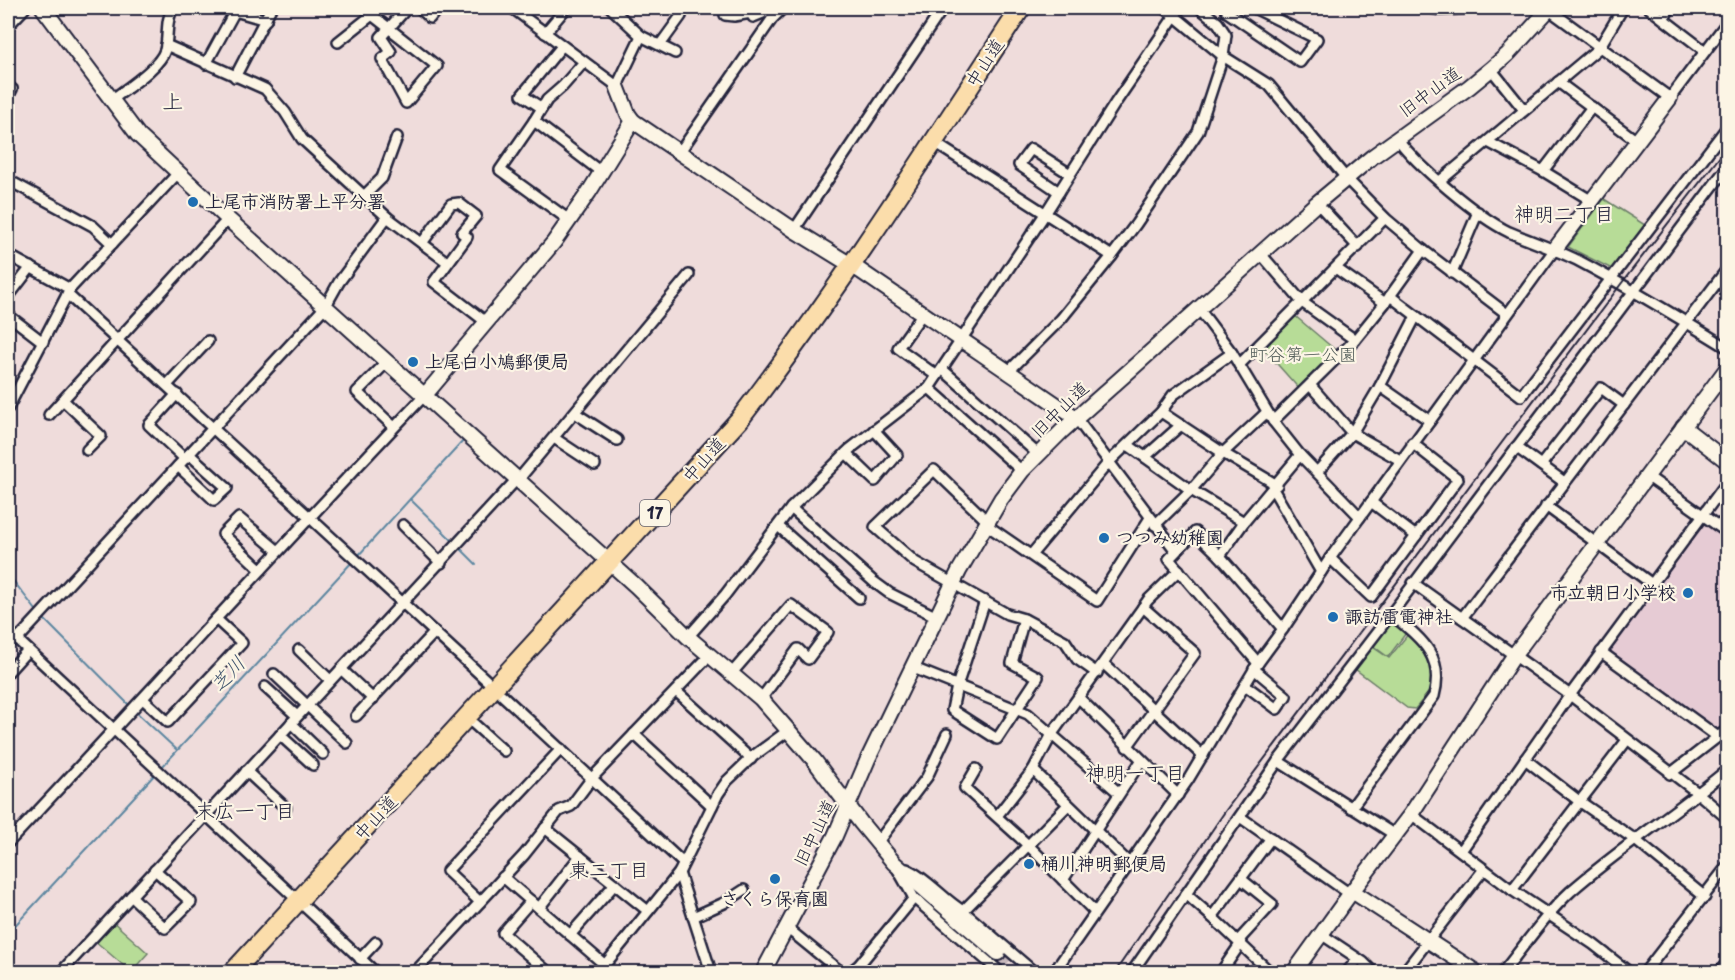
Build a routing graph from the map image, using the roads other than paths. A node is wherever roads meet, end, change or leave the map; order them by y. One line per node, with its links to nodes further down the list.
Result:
1 (25, 8): 34 (street)
2 (43, 8): 55 (street)
3 (173, 8): 39 (street)
4 (271, 8): 31 (street)
5 (407, 8): 35 (street)
6 (420, 8): 7 (street)
7 (438, 8)
8 (512, 8): 36 (street)
9 (567, 8): 36 (street)
10 (611, 8): 37 (street)
11 (775, 8): 27 (street)
12 (783, 8): 67 (street)
13 (943, 8): 86 (street)
14 (1021, 8): 97 (highway, 中山道 / 17)
15 (1031, 8): 66 (highway, 中山道 / 17)
16 (1165, 8): 29 (street)
17 (1180, 8): 29 (street)
18 (1200, 8): 33 (street)
19 (1254, 8): 26 (street)
20 (1431, 8): 21 (street)
21 (1476, 8)
22 (1549, 8): 42 (street); 48 (street, 旧中山道)
23 (1623, 8): 42 (street)
24 (1649, 8): 30 (street)
25 (1671, 8): 30 (street)
26 (1229, 10): 33 (street)
27 (725, 15)
28 (681, 16): 40 (street)
29 (1175, 16): 45 (street); 72 (street)
30 (1663, 18): 43 (street)
31 (266, 20): 47 (street); 49 (street)
32 (1728, 21): 43 (street)
33 (1218, 23): 45 (street)
34 (8, 26)
35 (390, 28): 35 (street); 38 (street)
36 (545, 33): 41 (street)
37 (641, 36): 40 (street); 52 (street)
38 (338, 42)
39 (166, 45): 47 (street); 55 (street)
40 (660, 45): 44 (street)
41 (562, 46): 46 (street); 57 (street)
42 (1599, 48): 50 (street); 54 (street)
43 (1705, 51): 54 (street)
44 (675, 52)
45 (1222, 56): 73 (street); 94 (street)
46 (584, 62): 52 (street); 57 (street)
47 (206, 64): 49 (street)
48 (1491, 69): 58 (street); 63 (street, 旧中山道)
49 (235, 77): 77 (street)
50 (1558, 82): 56 (street); 58 (street)
51 (8, 86): 53 (street)
52 (617, 86): 60 (street)
53 (8, 97)
54 (1670, 98): 64 (street)
55 (113, 99): 71 (street)
56 (1592, 107): 64 (street); 69 (street)
57 (542, 108): 59 (street)
58 (1524, 110): 65 (street)
59 (534, 121): 70 (street); 85 (street)
60 (633, 121): 67 (street); 70 (street)
61 (1728, 126): 102 (street)
62 (397, 137): 77 (street)
63 (1397, 138): 73 (street, 旧中山道); 75 (street)
64 (1637, 141): 78 (street)
65 (1488, 142): 69 (street); 75 (street)
66 (941, 147): 81 (street); 97 (highway, 中山道 / 17)
67 (679, 153): 86 (street)
68 (1728, 166): 104 (street)
69 (1543, 171): 78 (street)
70 (602, 172): 85 (street)
71 (178, 173): 84 (street); 88 (street)
72 (1070, 174): 76 (street); 76 (street)
73 (1346, 178): 79 (street, 旧中山道); 83 (street)
74 (8, 180): 88 (street)
75 (1440, 181): 80 (street)
76 (1059, 192): 81 (street)
77 (364, 196): 82 (street)
78 (1592, 201): 90 (street)
79 (1317, 202): 89 (street); 92 (street, 旧中山道)
80 (1478, 212): 90 (street); 100 (street)
81 (1045, 214): 94 (street); 116 (street)
82 (387, 217): 87 (street); 108 (street)
83 (1385, 218): 89 (street); 91 (street)
84 (228, 219): 108 (street); 118 (street)
85 (569, 220): 114 (street)
86 (794, 230): 97 (street)
87 (422, 243): 95 (street); 95 (street)
88 (112, 244): 103 (street)
89 (1358, 247): 98 (street)
90 (1554, 249): 102 (street); 111 (street)
91 (1423, 250): 100 (street); 106 (street)
92 (1261, 254): 107 (street); 109 (street, 旧中山道)
93 (8, 255): 96 (street)
94 (1112, 256): 127 (street)
95 (447, 262): 114 (street)
96 (31, 267): 103 (street); 105 (street)
97 (855, 268): 110 (street); 196 (highway, 中山道 / 17)
98 (1337, 268): 106 (street); 107 (street)
99 (1728, 268): 115 (street)
100 (1452, 273): 111 (street)
101 (689, 275): 140 (street)
102 (1611, 278): 104 (street); 123 (street)
103 (69, 291): 118 (street); 120 (street)
104 (1633, 291): 115 (street); 155 (street)
105 (8, 297)
106 (1387, 300): 113 (street); 117 (street)
107 (1302, 302): 117 (street); 125 (street)
108 (325, 307): 124 (street); 147 (street)
109 (1199, 309): 122 (street); 142 (street, 旧中山道)
110 (923, 313): 116 (street); 128 (street)
111 (1507, 314): 123 (street)
112 (8, 315): 120 (street)
113 (1416, 316): 123 (street); 131 (street)
114 (486, 322): 134 (street)
115 (1687, 323): 121 (street); 136 (street)
116 (962, 339): 127 (street); 128 (street)
117 (1355, 340): 130 (street)
118 (119, 341): 129 (street); 135 (street)
119 (208, 341): 129 (street)
120 (43, 342): 137 (street)
121 (1728, 348)
122 (1232, 352): 125 (street); 138 (street)
123 (1473, 359): 144 (street)
124 (387, 362): 134 (street); 146 (street)
125 (1239, 365): 139 (street)
126 (1728, 367): 148 (street)
127 (1009, 371): 142 (street)
128 (940, 372): 132 (street); 159 (street)
129 (167, 385): 133 (street)
130 (1310, 385): 143 (street); 150 (street)
131 (1380, 386): 144 (street); 150 (street)
132 (929, 388): 149 (street); 168 (street)
133 (177, 394): 147 (street); 162 (street)
134 (425, 395): 146 (street); 171 (street)
135 (63, 400): 141 (street); 156 (street)
136 (1624, 405): 167 (street); 172 (street)
137 (8, 408)
138 (1161, 412): 145 (street); 154 (street)
139 (1267, 412): 143 (street); 158 (street)
140 (575, 413): 151 (street); 152 (street)
141 (49, 415)
142 (1076, 418): 159 (street, 旧中山道); 164 (street)
143 (1273, 421): 160 (street)
144 (1430, 421): 153 (street)
145 (1181, 426): 158 (street); 161 (street)
146 (394, 427): 180 (street)
147 (213, 428): 162 (street); 180 (street)
148 (1683, 428): 165 (street); 170 (street)
149 (873, 430): 157 (street); 157 (street)
150 (1352, 433): 163 (street); 169 (street)
151 (554, 438): 166 (street); 171 (street)
152 (617, 440)
153 (1412, 443): 163 (street); 188 (street)
154 (1128, 445): 161 (street); 164 (street)
155 (1516, 447): 167 (street); 201 (street)
156 (87, 450)
157 (846, 453): 178 (street)
158 (1223, 453): 174 (street); 175 (street)
159 (1039, 454): 168 (street, 旧中山道)
160 (1300, 455): 169 (street); 174 (street)
161 (1145, 457): 175 (street)
162 (184, 460): 162 (street); 216 (street)
163 (1400, 460): 176 (street)
164 (1109, 462): 182 (street); 192 (street)
165 (1728, 462)
166 (595, 465)
167 (1541, 465): 172 (street)
168 (1022, 471): 184 (street, 旧中山道)
169 (1317, 472): 181 (street)
170 (1647, 476): 179 (street); 189 (street)
171 (518, 480): 195 (street); 196 (street)
172 (1564, 482): 177 (street)
173 (1728, 482): 179 (street)
174 (1275, 487): 183 (street); 199 (street)
175 (1191, 490): 182 (street); 183 (street)
176 (1371, 502): 181 (street); 188 (street)
177 (1546, 506): 189 (street); 209 (street)
178 (791, 508): 186 (street); 208 (street)
179 (1702, 515): 187 (street); 202 (street)
180 (310, 516): 190 (street); 205 (street)
181 (1360, 517): 194 (street)
182 (1152, 521): 191 (street); 192 (street)
183 (1244, 522): 193 (street)
184 (986, 523): 192 (street); 200 (street, 旧中山道); 200 (street)
185 (403, 525): 195 (street)
186 (778, 526): 203 (street); 215 (street)
187 (1728, 533)
188 (1416, 536): 194 (street)
189 (1597, 543): 202 (street); 220 (street)
190 (278, 551): 197 (street); 197 (street)
191 (1176, 551): 193 (street); 198 (street)
192 (1031, 555)
193 (1220, 556): 212 (street)
194 (1330, 558): 199 (street)
195 (441, 563): 205 (street)
196 (613, 566): 215 (street); 234 (highway, 中山道 / 17)
197 (261, 570): 210 (street)
198 (1179, 570): 206 (street); 223 (street)
199 (1321, 572): 212 (street)
200 (954, 583): 204 (street); 208 (street, 旧中山道)
201 (1413, 583): 207 (street); 209 (street)
202 (1652, 584): 219 (street)
203 (860, 598)
204 (985, 601): 211 (street); 232 (street)
205 (405, 603): 214 (street); 225 (street)
206 (1143, 607): 222 (street); 243 (street)
207 (1391, 614): 265 (street); 281 (street)
208 (937, 617): 224 (street, 旧中山道)
209 (1462, 618): 220 (street)
210 (216, 619): 238 (street); 238 (street)
211 (1024, 619): 229 (street); 242 (street)
212 (1283, 629): 223 (street)
213 (8, 632): 216 (street)
214 (435, 632): 234 (street); 239 (street)
215 (688, 637): 221 (street)
216 (17, 640): 217 (street)
217 (28, 650): 226 (street); 248 (street)
218 (299, 650): 230 (street)
219 (1601, 652): 236 (street); 254 (street)
220 (1515, 654): 236 (street); 282 (street)
221 (710, 655): 228 (street); 235 (street)
222 (1104, 664): 229 (street); 243 (street)
223 (1256, 666): 231 (street); 231 (street)
224 (911, 667): 232 (street); 279 (street, 旧中山道)
225 (341, 669): 230 (street); 239 (street)
226 (8, 672)
227 (274, 674): 241 (street)
228 (732, 674): 240 (street); 240 (street)
229 (1097, 674): 237 (street)
230 (330, 680): 241 (street)
231 (1245, 685): 261 (street)
232 (957, 686): 242 (street); 242 (street)
233 (265, 687): 245 (street)
234 (499, 691): 246 (highway, 中山道 / 17); 258 (street); 316 (highway, 中山道 / 17)
235 (676, 691): 250 (street); 262 (street)
236 (1570, 695): 255 (street); 263 (street)
237 (1078, 698): 252 (street); 257 (street)
238 (143, 699): 248 (street)
239 (373, 699): 244 (street)
240 (761, 699): 249 (street)
241 (307, 705): 245 (street); 256 (street)
242 (1016, 709): 252 (street)
243 (1153, 709): 257 (street); 261 (street)
244 (356, 716)
245 (294, 720): 253 (street); 260 (street)
246 (474, 724): 259 (street); 316 (highway, 中山道 / 17)
247 (1728, 729): 254 (street)
248 (114, 730): 283 (street); 292 (street)
249 (789, 730): 262 (street); 279 (street)
250 (634, 734): 272 (street); 278 (street)
251 (947, 734): 293 (street)
252 (1052, 734): 268 (street); 273 (street)
253 (280, 735): 266 (street); 270 (street)
254 (1718, 738): 271 (street)
255 (1627, 740): 271 (street); 276 (street)
256 (347, 743)
257 (1128, 747): 264 (street)
258 (561, 749): 272 (street); 315 (street)
259 (504, 751)
260 (324, 754)
261 (1203, 756): 275 (street)
262 (751, 759): 278 (street)
263 (1525, 759): 276 (street); 295 (street)
264 (1141, 761): 273 (street); 275 (street)
265 (1278, 761): 281 (street); 285 (street)
266 (313, 765)
267 (976, 770): 284 (street)
268 (1033, 770): 277 (street); 284 (street)
269 (1727, 770): 274 (street)
270 (246, 771): 280 (street); 283 (street)
271 (1670, 774): 274 (street)
272 (592, 778): 287 (street); 297 (street)
273 (1119, 793): 288 (street)
274 (1699, 794): 286 (street); 291 (street)
275 (1178, 795): 299 (street)
276 (1579, 801): 291 (street); 309 (street)
277 (1068, 805): 288 (street); 294 (street)
278 (712, 806): 297 (street)
279 (848, 807): 293 (street); 324 (street, 旧中山道)
280 (286, 808)
281 (1351, 808): 289 (street)
282 (1411, 814): 289 (street); 295 (street)
283 (205, 816): 301 (street); 316 (street)
284 (997, 816): 294 (street)
285 (1240, 817): 290 (street); 311 (street)
286 (1728, 819)
287 (545, 828): 296 (street); 304 (street)
288 (1096, 831): 299 (street); 306 (street)
289 (1395, 835): 310 (street)
290 (1271, 838): 305 (street); 310 (street)
291 (1634, 839): 313 (street); 321 (street)
292 (8, 843)
293 (877, 843): 298 (street)
294 (1028, 845): 306 (street); 319 (street)
295 (1461, 851): 300 (street)
296 (580, 856): 307 (street); 317 (street)
297 (683, 863): 303 (street)
298 (894, 863): 314 (street); 319 (street); 330 (street)
299 (1130, 864): 320 (street)
300 (1484, 869): 309 (street); 327 (street)
301 (155, 870): 312 (street); 312 (street)
302 (1726, 870): 313 (street)
303 (679, 873): 318 (street); 322 (street)
304 (503, 877): 315 (street); 317 (street)
305 (1241, 879): 323 (street); 329 (street)
306 (1063, 880): 320 (street)
307 (615, 884): 318 (street); 325 (street)
308 (744, 890): 322 (street)
309 (1512, 890): 321 (street)
310 (1351, 892): 326 (street); 327 (street)
311 (1186, 894): 323 (street); 348 (street)
312 (131, 896): 335 (street)
313 (1705, 897): 358 (street)
314 (914, 898): 344 (street); 345 (street)
315 (480, 902): 339 (street)
316 (302, 904): 331 (street); 336 (highway, 中山道 / 17); 337 (highway, 中山道 / 17)
317 (535, 904): 325 (street); 340 (street)
318 (648, 911): 334 (street)
319 (963, 911): 346 (street)
320 (1095, 912): 347 (street)
321 (1549, 914): 356 (street); 357 (street)
322 (693, 917): 341 (street)
323 (1212, 917): 329 (street)
324 (787, 928): 342 (street, 旧中山道); 343 (street)
325 (570, 934): 334 (street)
326 (1321, 934): 332 (street); 351 (street)
327 (1429, 941): 354 (street); 355 (street)
328 (376, 942): 331 (street)
329 (1240, 942): 349 (street); 350 (street)
330 (998, 953)
331 (360, 959): 338 (street)
332 (1359, 959): 352 (street); 353 (street)
333 (1728, 962): 359 (street)
334 (602, 969)
335 (61, 972)
336 (233, 972)
337 (245, 972)
338 (375, 972)
339 (415, 972)
340 (548, 972)
341 (711, 972)
342 (763, 972)
343 (841, 972)
344 (850, 972)
345 (1000, 972)
346 (1034, 972)
347 (1054, 972)
348 (1131, 972)
349 (1221, 972)
350 (1270, 972)
351 (1294, 972)
352 (1347, 972)
353 (1373, 972)
354 (1404, 972)
355 (1476, 972)
356 (1503, 972)
357 (1629, 972)
358 (1645, 972)
359 (1719, 972)

